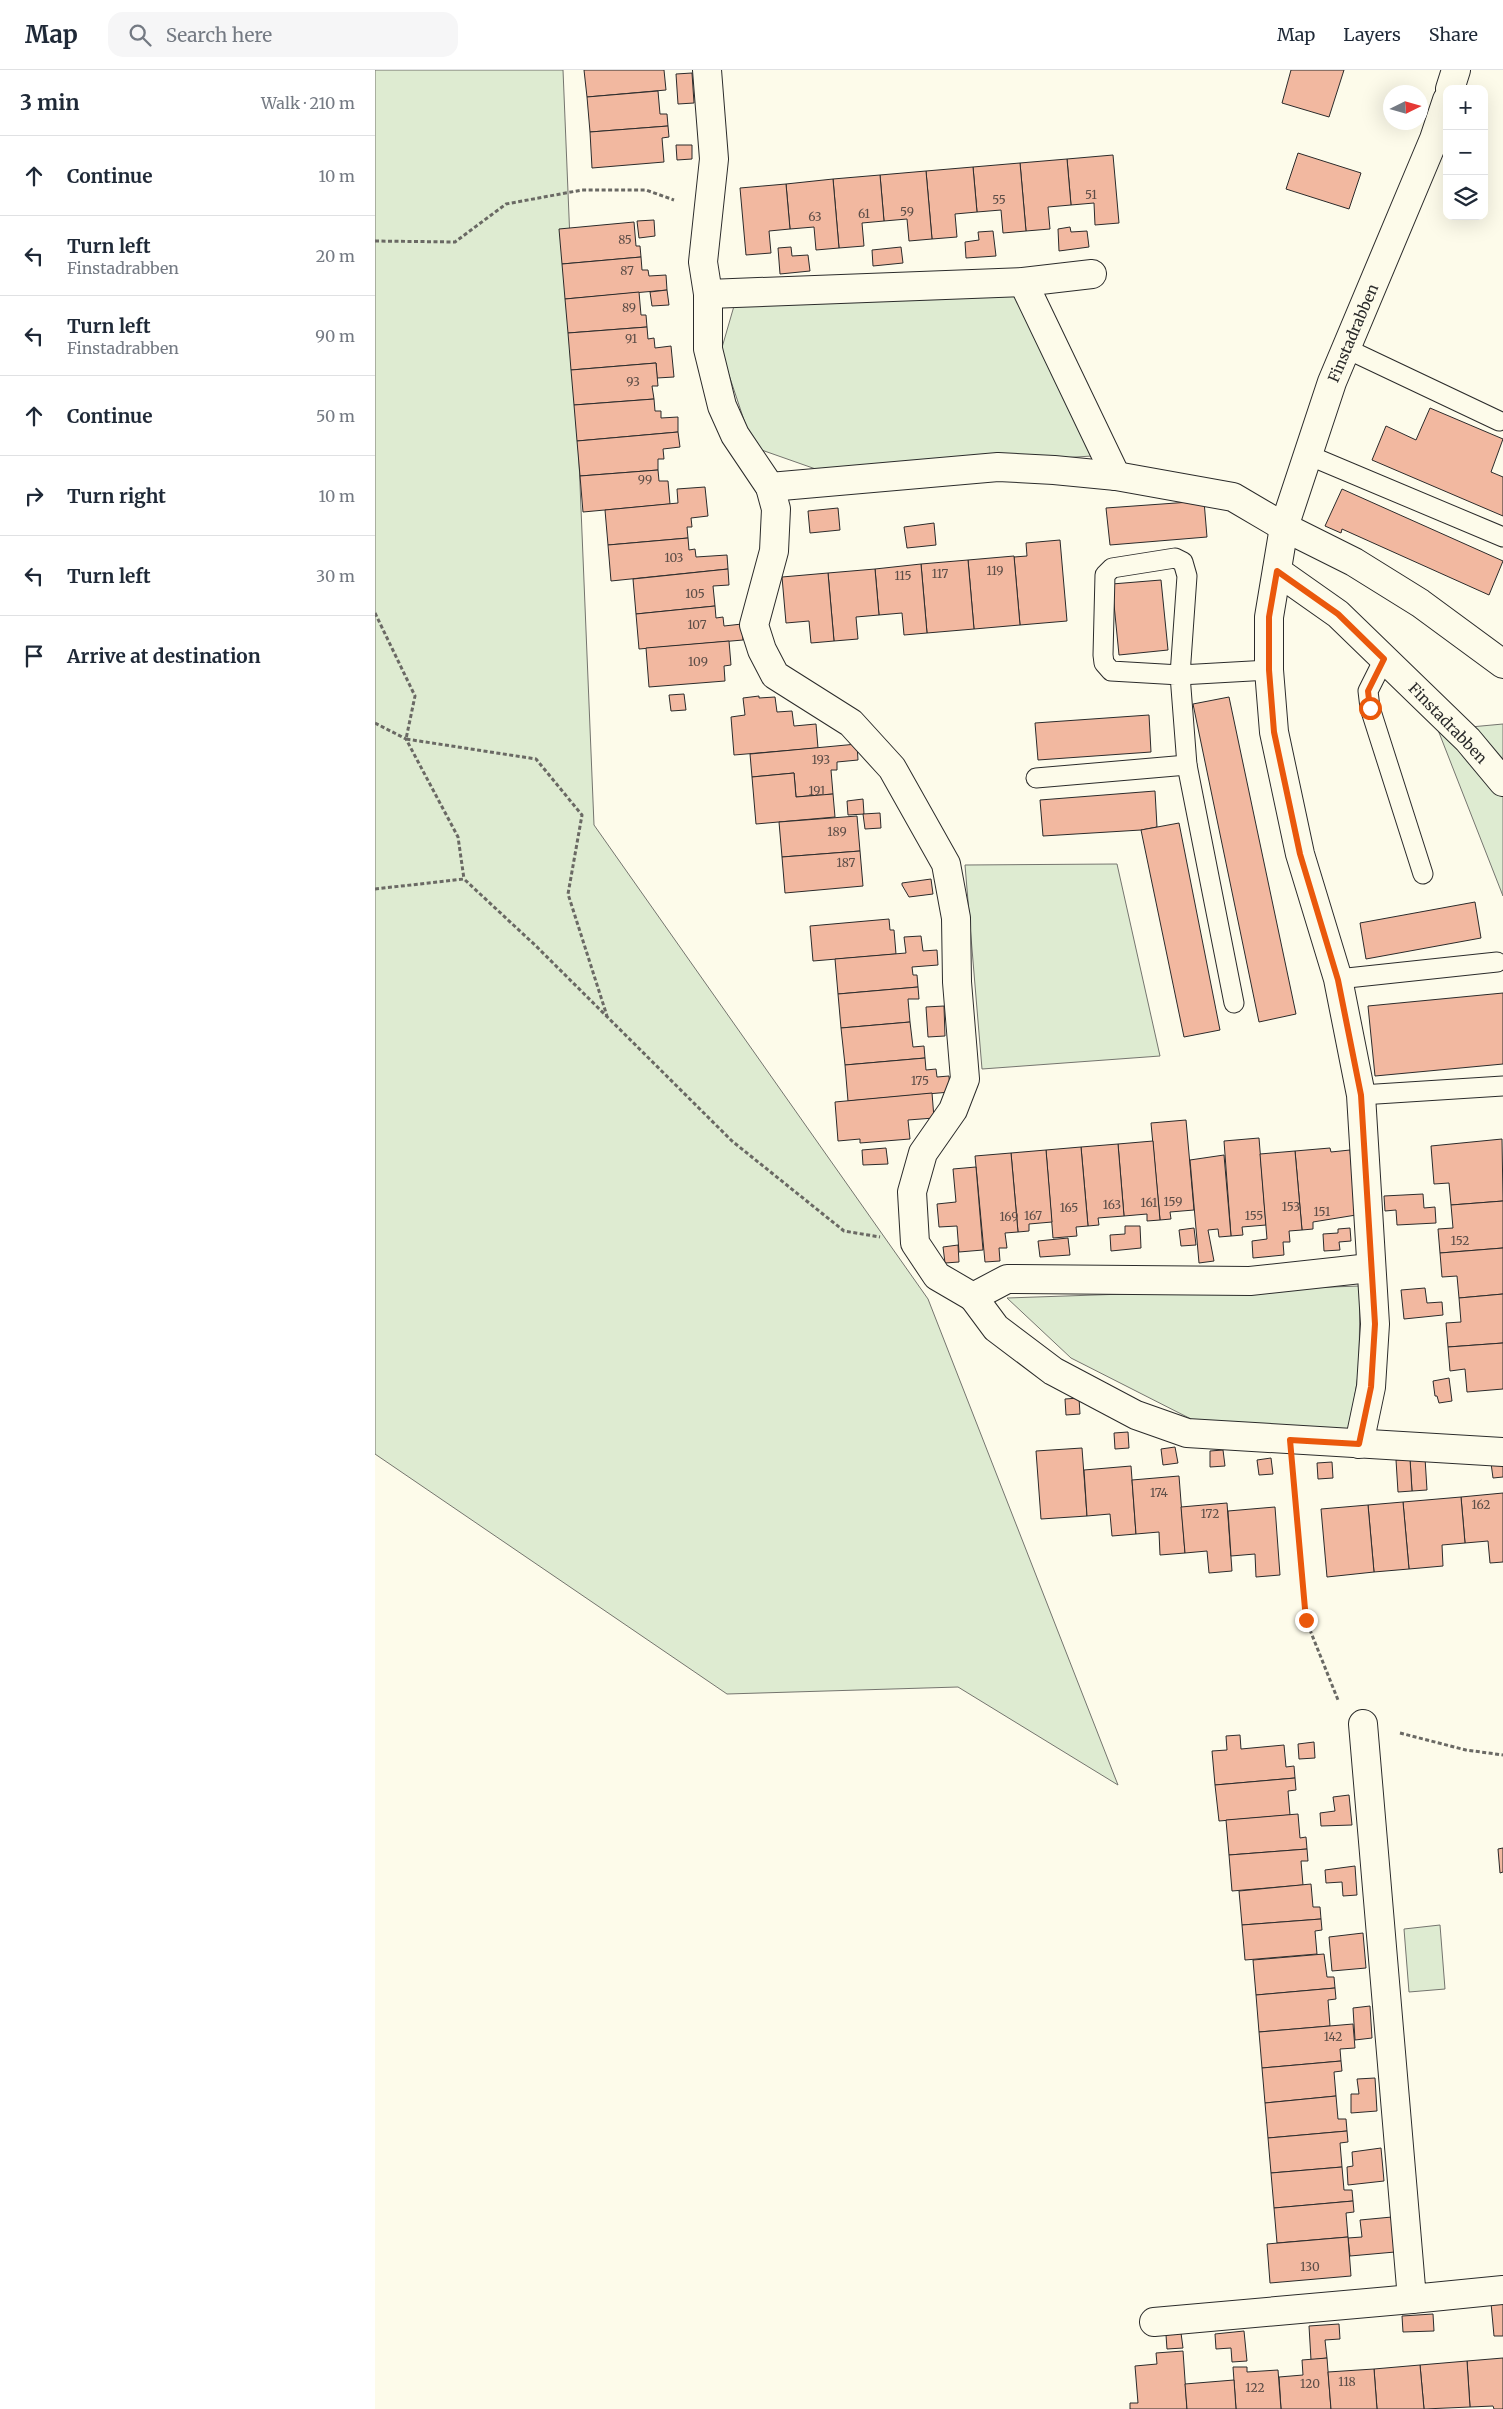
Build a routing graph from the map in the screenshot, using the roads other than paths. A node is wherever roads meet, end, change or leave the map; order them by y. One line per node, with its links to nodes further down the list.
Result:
1 (707, 70): 7 (street)
2 (1456, 70): 3 (street)
3 (1451, 85)
4 (1443, 112): 8 (street, Finstadrabben)
5 (1091, 274): 6 (street)
6 (1023, 282): 7 (street); 11 (street)
7 (708, 294): 12 (street)
8 (1347, 349): 9 (lane); 10 (street, Finstadrabben)
9 (1499, 421)
10 (1308, 455): 13 (street, Finstadrabben); 14 (lane)
11 (1116, 476): 12 (street); 13 (street)
12 (770, 487): 30 (street)
13 (1284, 527): 15 (street, Finstadrabben); 17 (street)
14 (1503, 537)
15 (1277, 571): 16 (street, Finstadrabben); 18 (street, Finstadrabben)
16 (1384, 659): 22 (street, Finstadrabben); 23 (lane)
17 (1503, 664)
18 (1269, 670): 19 (lane); 25 (street, Finstadrabben)
19 (1180, 675): 19 (lane); 20 (lane)
20 (1187, 765): 21 (lane); 26 (lane)
21 (1036, 778)
22 (1503, 782)
23 (1423, 874)
24 (1497, 962): 25 (lane)
25 (1338, 980): 28 (street, Finstadrabben)
26 (1235, 1003)
27 (1503, 1086): 28 (lane)
28 (1361, 1095): 29 (street, Finstadrabben)
29 (1371, 1268): 30 (street); 31 (street, Finstadrabben)
30 (973, 1297): 31 (street)
31 (1359, 1444): 32 (street)
32 (1503, 1452)
33 (1363, 1724): 35 (street)
34 (1503, 2290): 35 (street)
35 (1412, 2298): 36 (street)
36 (1154, 2322)

